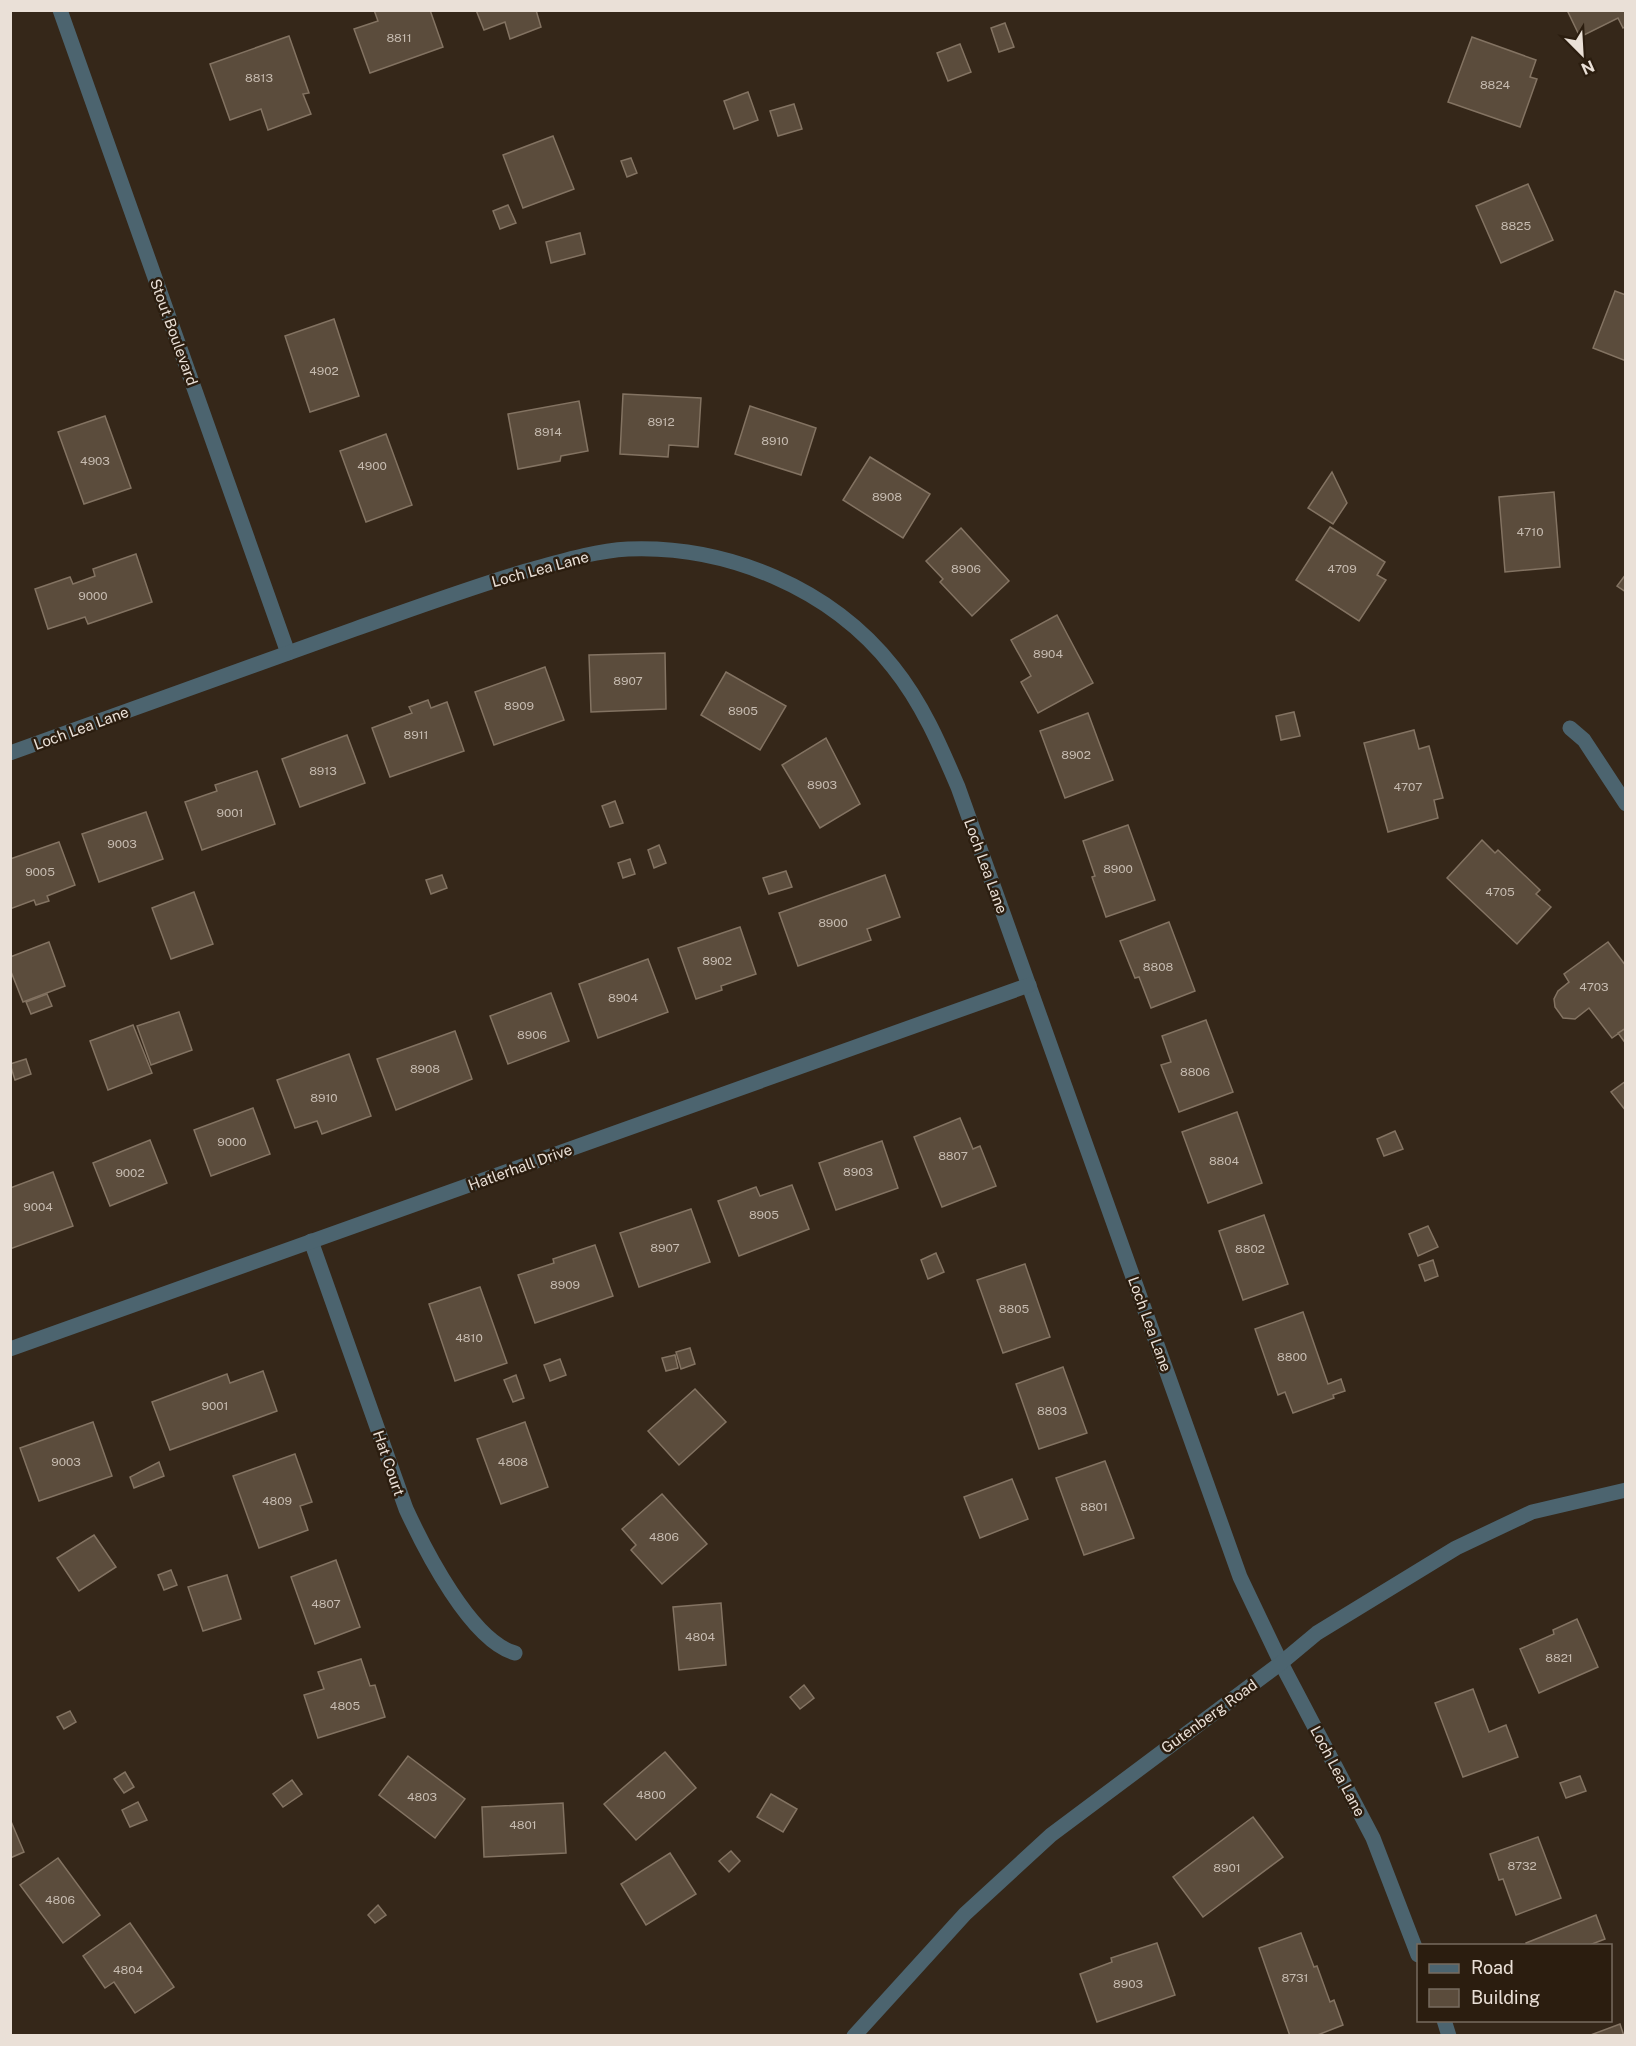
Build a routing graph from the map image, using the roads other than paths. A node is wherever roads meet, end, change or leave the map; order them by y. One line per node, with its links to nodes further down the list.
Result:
1 (60, 10): 2 (street, Stout Boulevard)
2 (288, 653): 4 (street, Loch Lea Lane); 6 (street, Loch Lea Lane)
3 (1570, 728): 5 (street)
4 (10, 753)
5 (1626, 804)
6 (1029, 985): 7 (street, Hatlerhall Drive); 11 (street, Loch Lea Lane)
7 (311, 1241): 8 (street, Hatlerhall Drive); 10 (street, Hat Court)
8 (10, 1349)
9 (1626, 1490): 11 (street, Gutenberg Road)
10 (515, 1653)
11 (1281, 1663): 12 (street, Loch Lea Lane); 13 (street, Gutenberg Road)
12 (1417, 1950)
13 (854, 2036)

